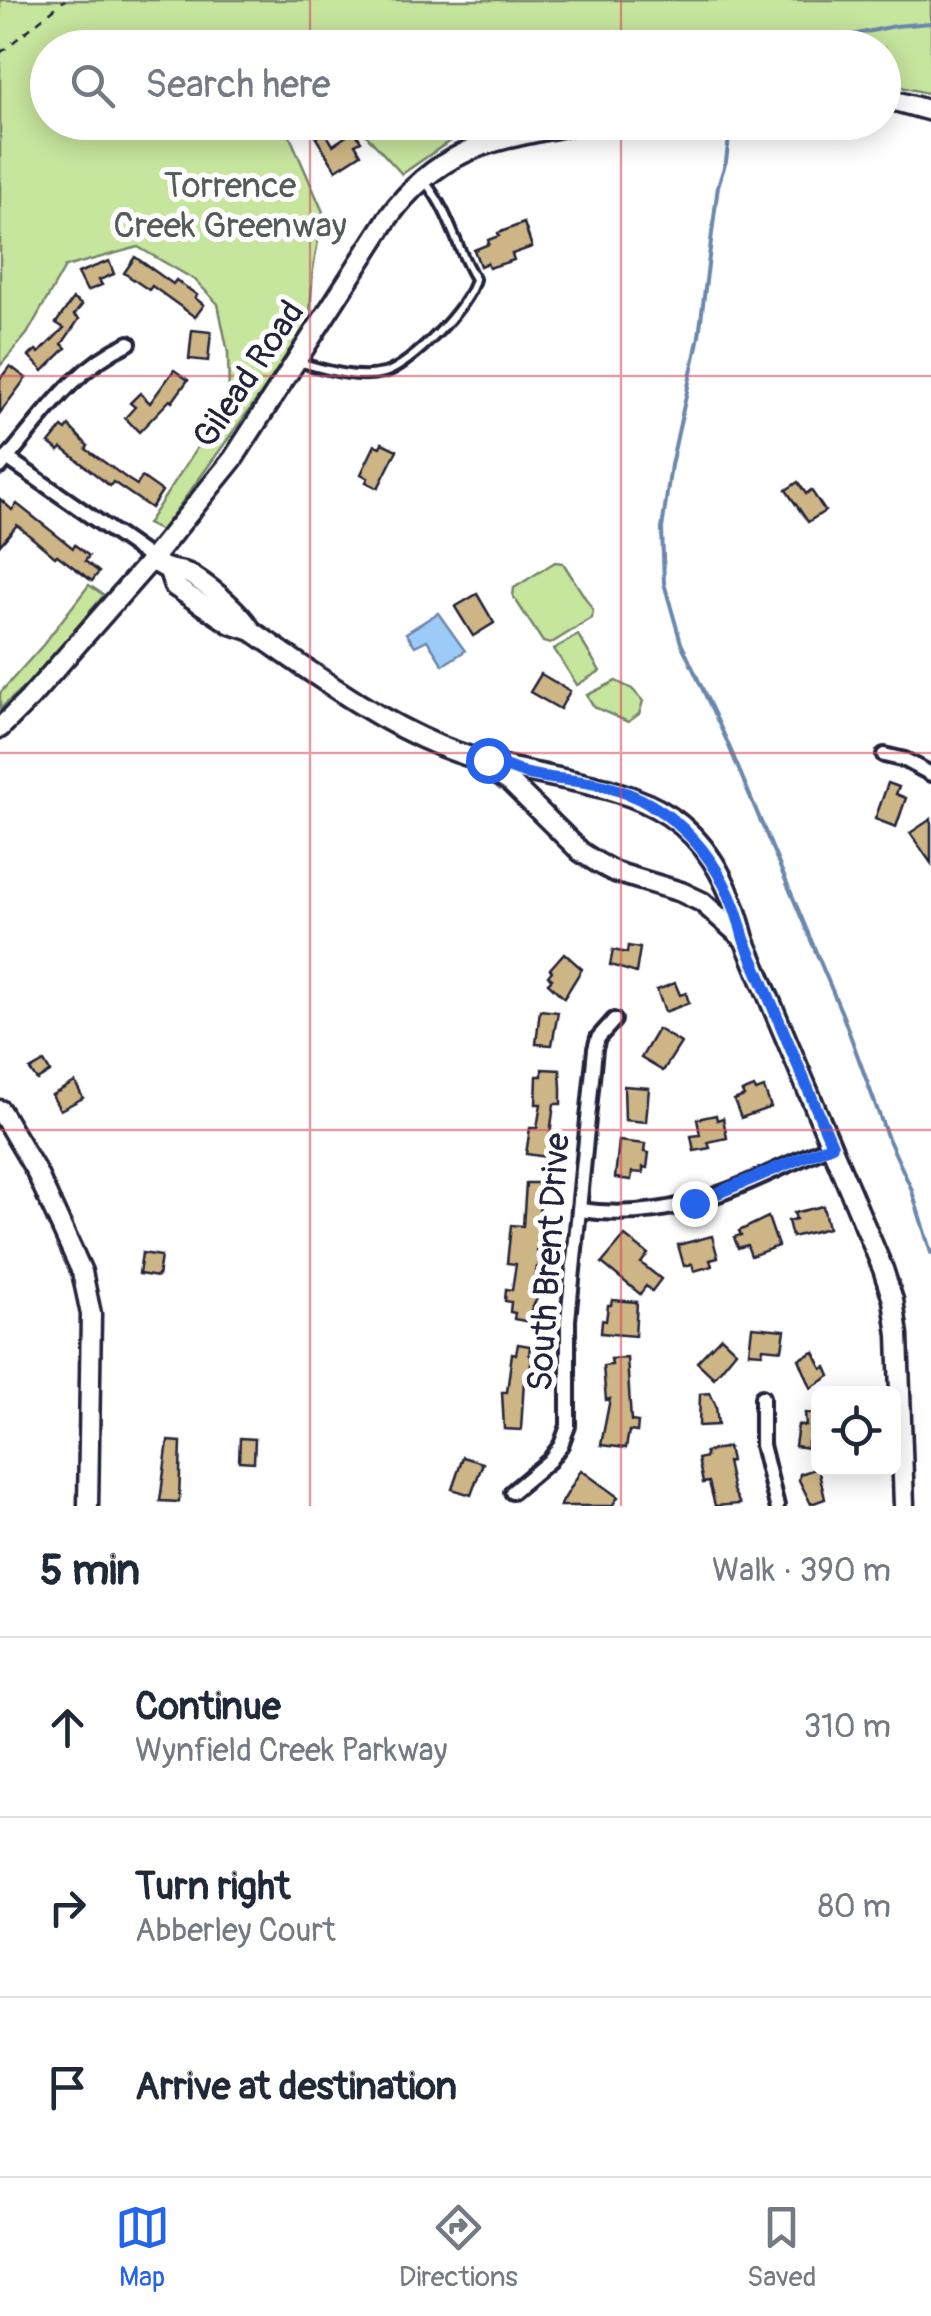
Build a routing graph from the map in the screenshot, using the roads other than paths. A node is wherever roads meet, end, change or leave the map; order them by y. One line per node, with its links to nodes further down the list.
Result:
1 (901, 103): 2 (street)
2 (931, 111)
3 (509, 140): 4 (street, Gilead Road)
4 (422, 178): 6 (street, Gilead Road); 6 (lane)
5 (129, 343): 7 (street)
6 (297, 362): 8 (street, Gilead Road)
7 (4, 462): 8 (street)
8 (152, 559): 9 (street, Gilead Road); 11 (street)
9 (0, 728)
10 (884, 755): 12 (street)
11 (470, 758): 13 (street); 13 (street)
12 (931, 774)
13 (744, 939): 16 (street)
14 (614, 1020): 17 (street, South Brent Drive)
15 (0, 1110): 20 (street)
16 (832, 1145): 17 (street); 22 (street)
17 (579, 1210): 19 (street, South Brent Drive)
18 (762, 1396): 21 (street)
19 (512, 1492)
20 (88, 1506)
21 (778, 1506)
22 (904, 1506)

